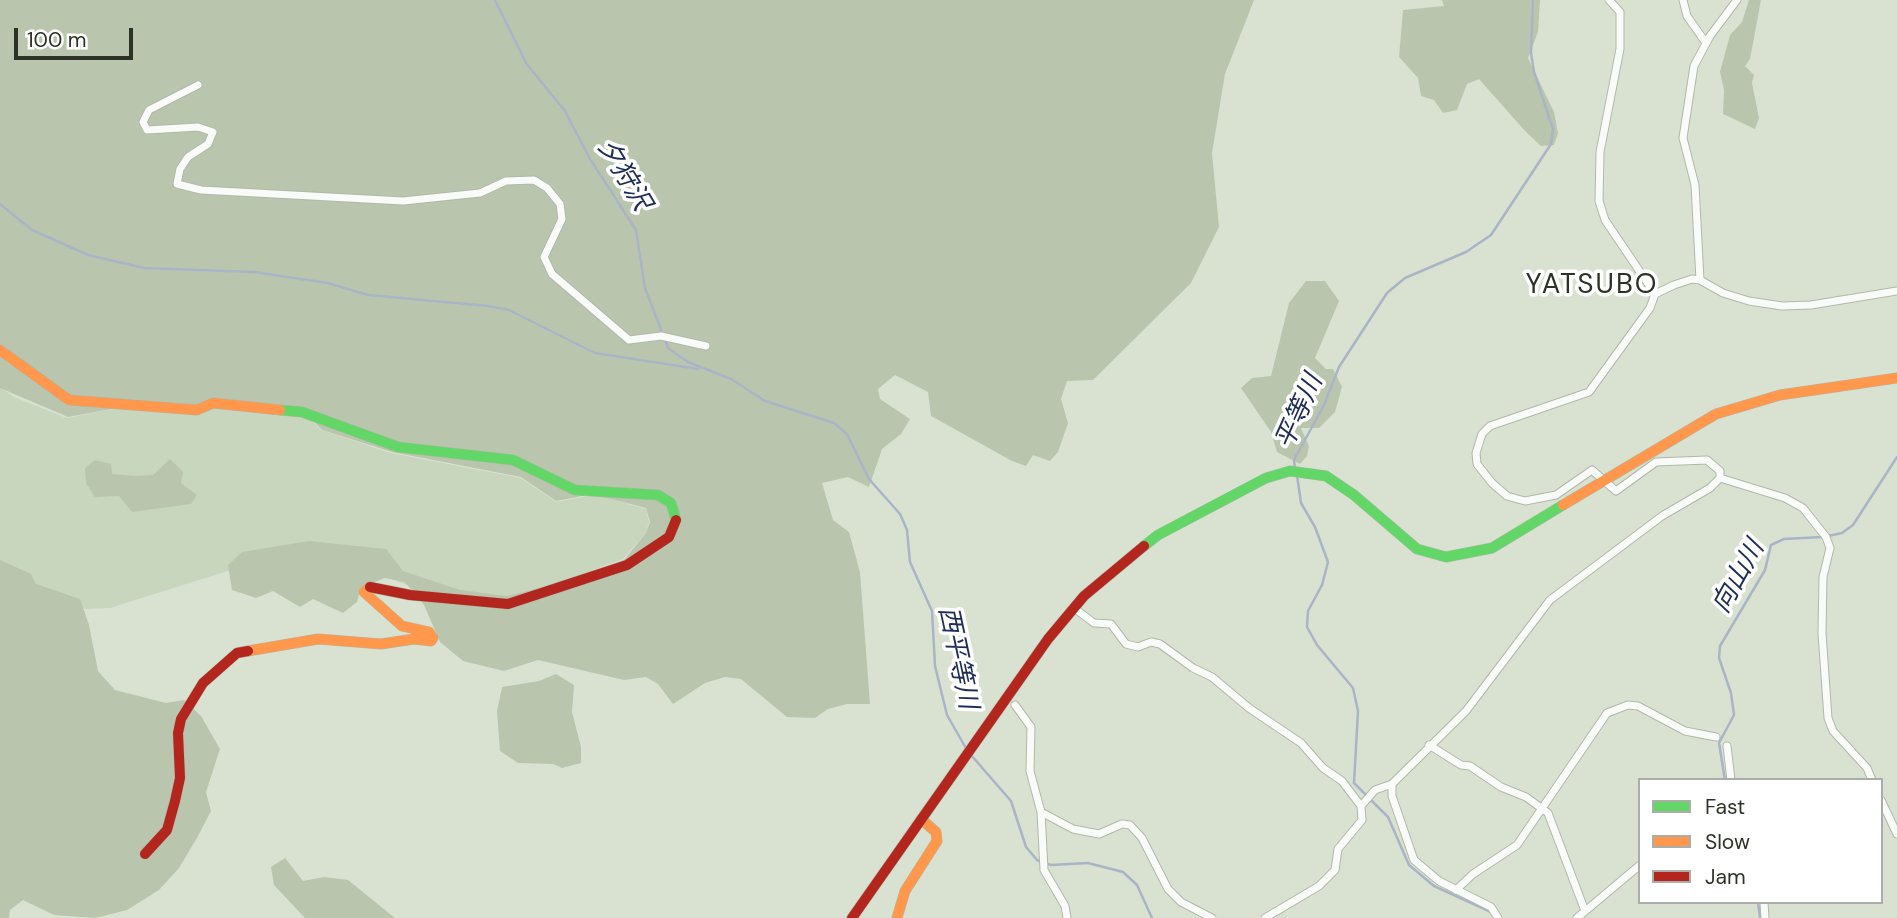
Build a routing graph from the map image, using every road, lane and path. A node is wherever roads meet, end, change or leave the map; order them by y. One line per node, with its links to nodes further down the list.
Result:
1 (1609, 0): 8 (street)
2 (1683, 0): 4 (street)
3 (1737, 0): 4 (street)
4 (1706, 43): 6 (street)
5 (198, 85): 9 (street)
6 (1700, 280): 7 (street); 8 (street)
7 (1897, 291)
8 (1655, 294): 13 (street)
9 (706, 346)
10 (0, 350): 28 (street)
11 (1897, 378): 13 (street)
12 (1720, 478): 13 (street); 17 (street); 20 (street)
13 (1603, 481): 14 (street)
14 (1074, 608): 22 (street); 26 (street)
15 (1015, 705): 25 (street)
16 (1716, 737): 24 (street)
17 (1429, 745): 21 (street); 24 (street)
18 (1727, 746): 19 (street)
19 (1731, 778)
20 (1871, 778)
21 (1392, 784): 22 (street); 30 (street)
22 (1362, 804): 36 (street)
23 (1883, 804): 27 (street)
24 (1542, 808): 30 (street); 31 (street)
25 (1041, 812): 34 (street); 35 (street)
26 (921, 818): 32 (street); 33 (street)
27 (1897, 834)
28 (145, 854)
29 (1638, 867): 31 (street)
30 (1455, 890): 37 (street)
31 (1585, 911): 38 (street)
32 (852, 918)
33 (897, 918)
34 (1067, 918)
35 (1212, 918)
36 (1265, 918)
37 (1497, 918)
38 (1577, 918)

